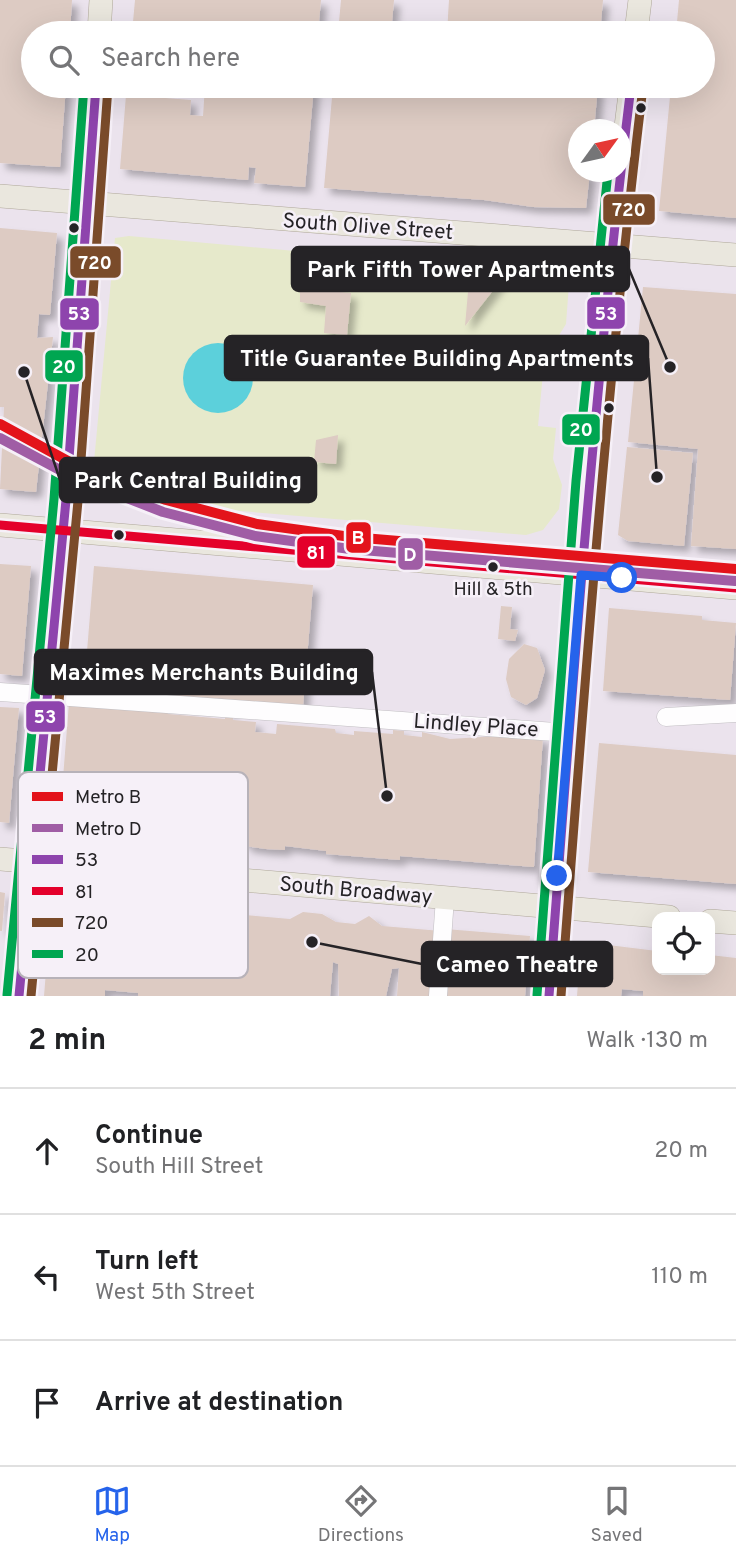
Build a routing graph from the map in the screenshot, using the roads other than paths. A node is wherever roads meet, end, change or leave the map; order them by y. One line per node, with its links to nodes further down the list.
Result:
1 (101, 0): 3 (main road)
2 (640, 0): 4 (main road)
3 (100, 21)
4 (637, 21)
5 (95, 98): 8 (main road)
6 (630, 98): 9 (main road)
7 (0, 196): 8 (main road, South Olive Street)
8 (89, 203): 9 (main road, South Olive Street); 12 (main road)
9 (613, 246): 10 (main road, South Olive Street); 13 (main road)
10 (736, 255)
11 (0, 525): 12 (main road)
12 (62, 530): 13 (main road); 16 (main road)
13 (581, 575): 14 (main road); 19 (main road)
14 (736, 587)
15 (0, 692): 16 (lane, Lindley Place)
16 (47, 695): 19 (lane, Lindley Place); 20 (main road)
17 (736, 713): 18 (lane)
18 (667, 717)
19 (569, 733): 25 (main road)
20 (40, 772)
21 (0, 859): 22 (main road, South Broadway)
22 (18, 861)
23 (248, 881): 24 (main road, South Broadway)
24 (445, 898): 25 (main road, South Broadway); 31 (lane)
25 (555, 906): 26 (main road, South Broadway); 32 (main road)
26 (652, 915)
27 (715, 921): 28 (main road)
28 (736, 923)
29 (21, 978): 30 (main road)
30 (19, 996)
31 (438, 996)
32 (549, 996)

